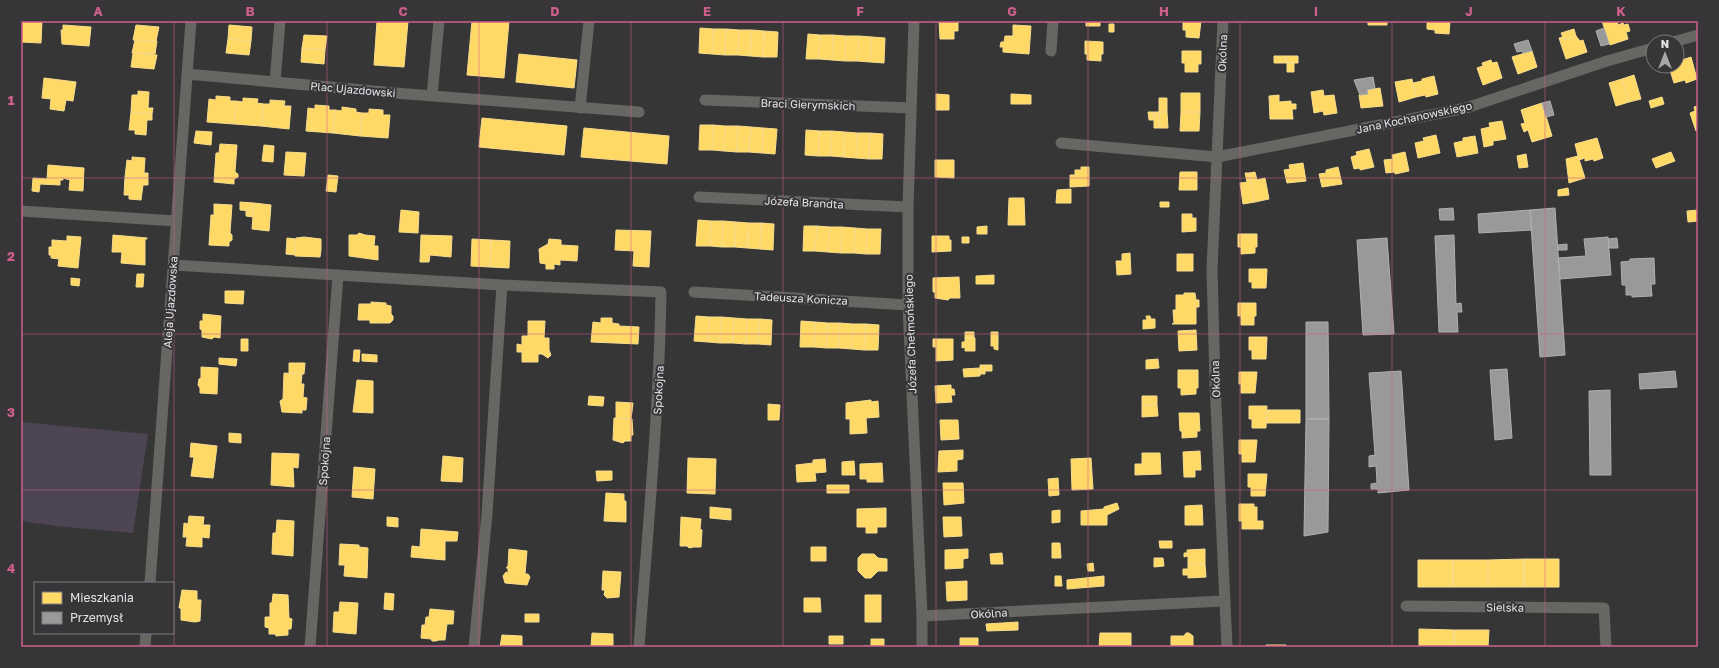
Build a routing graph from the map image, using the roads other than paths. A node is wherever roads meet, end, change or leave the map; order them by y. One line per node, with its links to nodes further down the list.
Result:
1 (190, 21): 12 (street, Aleja Ujazdowska)
2 (280, 21): 13 (street)
3 (439, 21): 14 (street)
4 (589, 21): 16 (street)
5 (914, 21): 17 (street, Józefa Chełmońskiego)
6 (1053, 21): 11 (street)
7 (1223, 21): 20 (street, Okólna)
8 (1698, 35): 9 (street)
9 (1685, 39)
10 (1645, 50): 20 (street, Jana Kochanowskiego)
11 (1051, 51)
12 (187, 74): 13 (street, Plac Ujazdowski); 24 (street, Aleja Ujazdowska)
13 (275, 82): 14 (street, Plac Ujazdowski)
14 (432, 96): 16 (street, Plac Ujazdowski)
15 (705, 100): 17 (street, Braci Gierymskich)
16 (580, 108): 18 (street, Plac Ujazdowski)
17 (911, 108): 22 (street, Józefa Chełmońskiego)
18 (640, 112)
19 (1060, 143): 20 (street)
20 (1218, 157): 31 (street, Okólna)
21 (699, 197): 22 (street, Józefa Brandta)
22 (908, 207): 29 (street, Józefa Chełmońskiego)
23 (21, 211): 24 (street)
24 (176, 221): 25 (street, Aleja Ujazdowska)
25 (173, 265): 26 (street, Spokojna); 30 (street, Aleja Ujazdowska)
26 (338, 275): 27 (street, Spokojna); 36 (street, Spokojna)
27 (502, 284): 37 (street); 38 (street, Spokojna)
28 (694, 292): 29 (street, Tadeusza Konicza)
29 (908, 305): 33 (street, Józefa Chełmońskiego)
30 (150, 582)
31 (1224, 601): 33 (street, Okólna); 40 (street, Okólna)
32 (1406, 606): 41 (street, Sielska)
33 (922, 616): 39 (street, Józefa Chełmońskiego)
34 (146, 634): 35 (street)
35 (145, 647)
36 (310, 647)
37 (474, 647)
38 (639, 647)
39 (922, 647)
40 (1227, 647)
41 (1606, 647)

